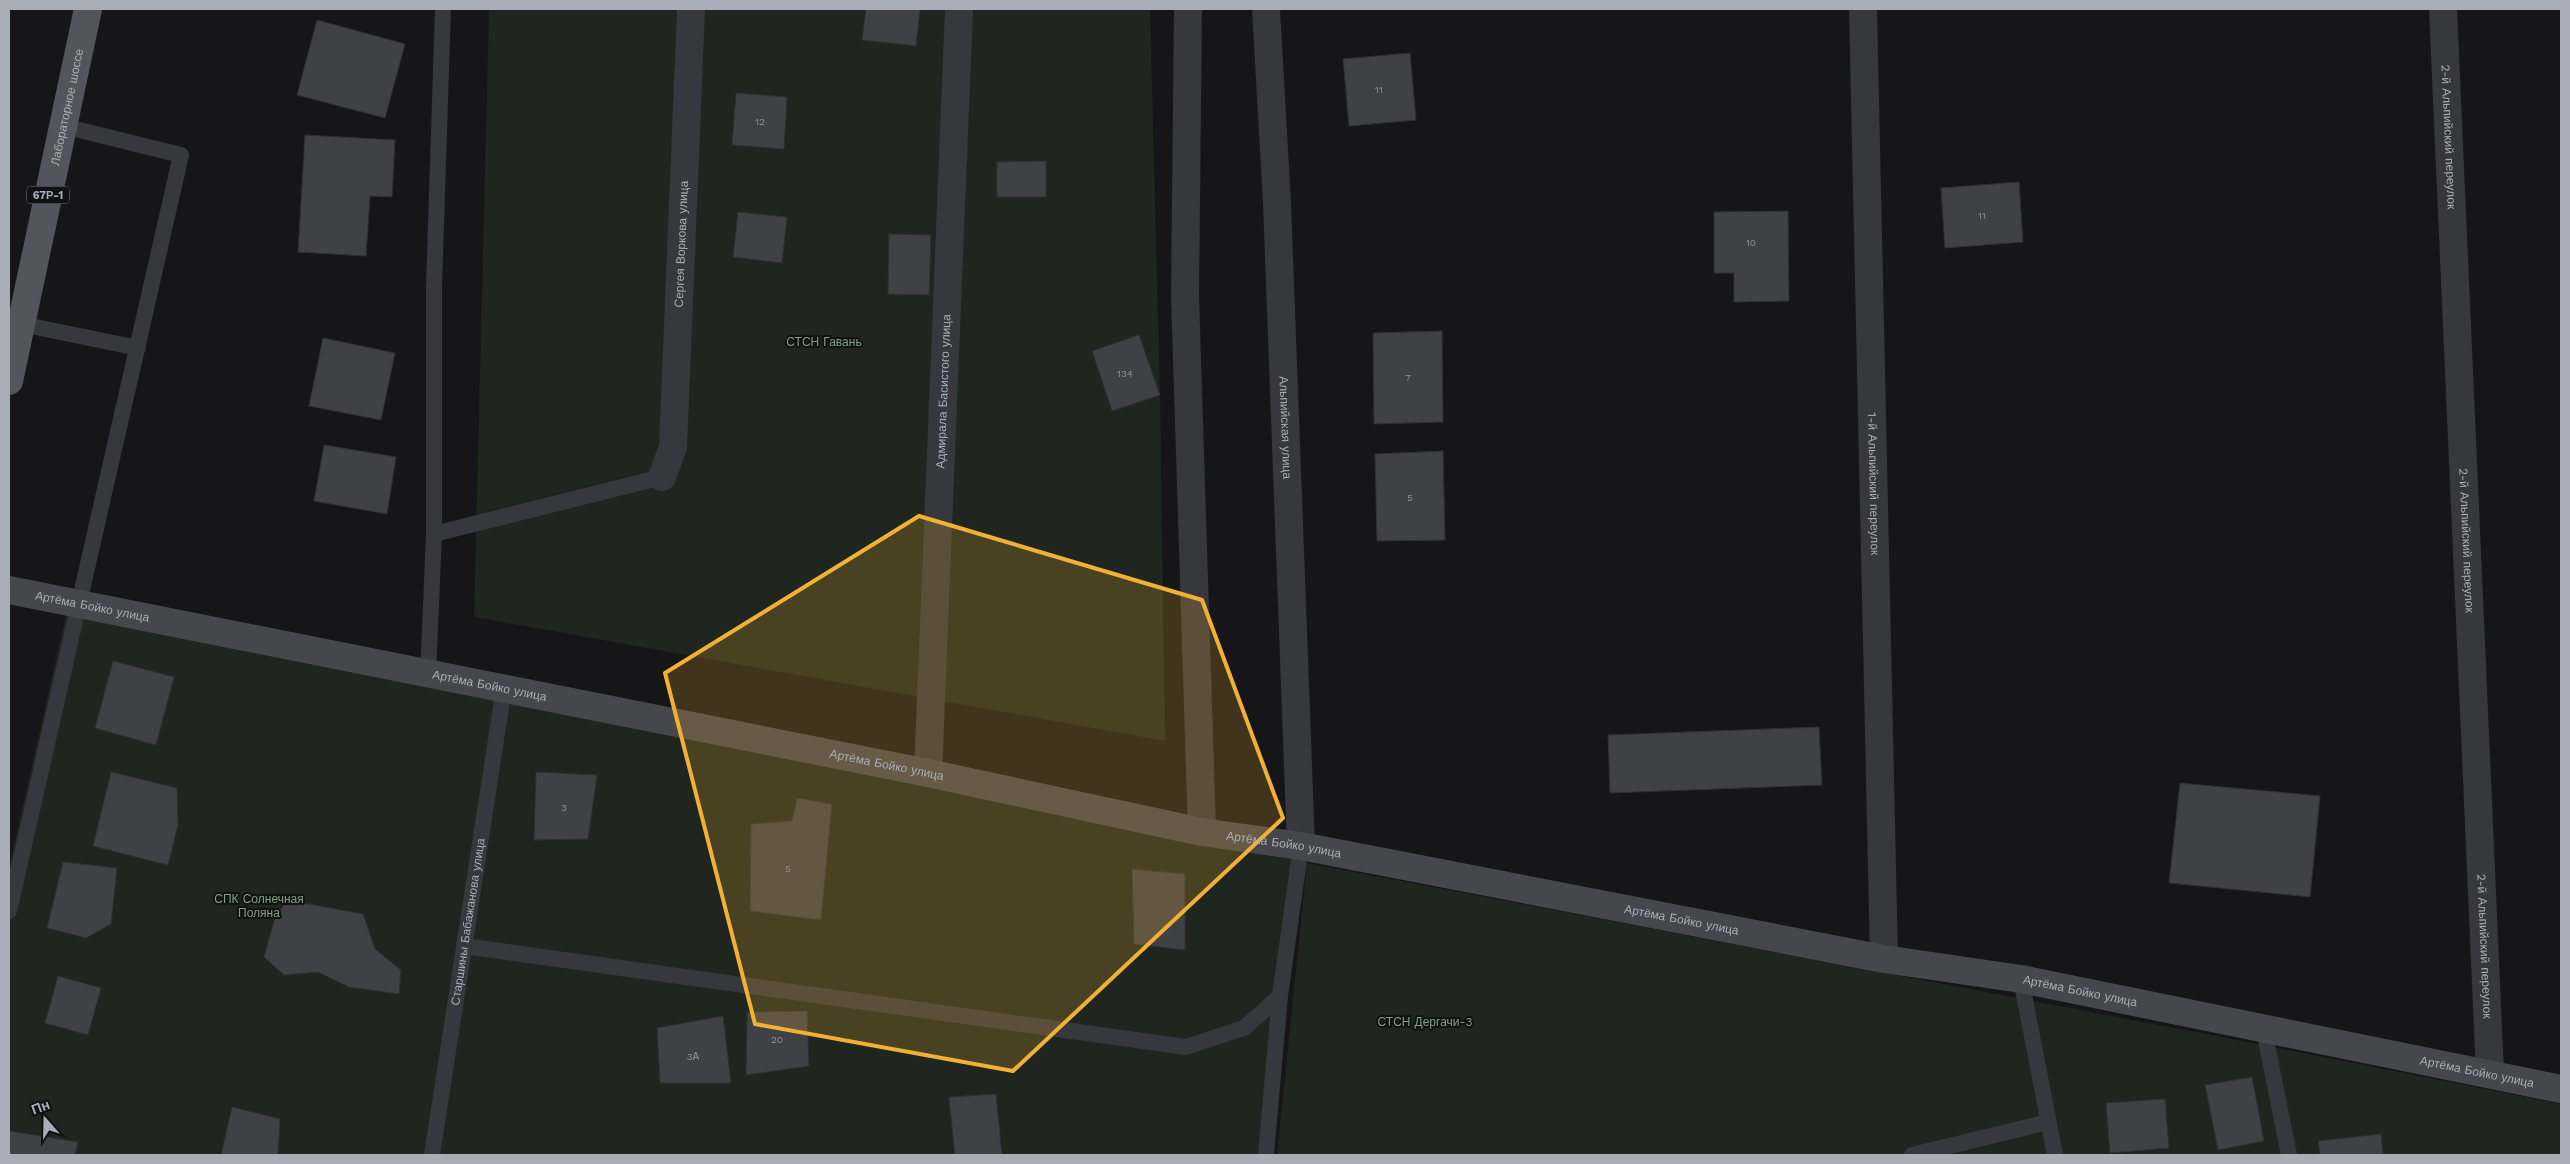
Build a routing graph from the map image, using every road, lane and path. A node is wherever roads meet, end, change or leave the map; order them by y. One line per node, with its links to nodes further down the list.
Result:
1 (88, 9): 9 (main road, Лабораторное шоссе / 67Р-1)
2 (443, 9): 14 (lane)
3 (691, 9): 13 (street, Сергея Воркова улица)
4 (959, 9): 19 (street, Адмирала Басистого улица)
5 (1188, 9): 20 (street)
6 (1266, 9): 21 (street, Альпийская улица)
7 (1862, 9): 24 (street, 1-й Альпийский переулок)
8 (2442, 9): 28 (street, 2-й Альпийский переулок)
9 (63, 126): 10 (main road, Лабораторное шоссе / 67Р-1); 11 (lane)
10 (21, 324): 11 (lane); 12 (main road, Лабораторное шоссе / 67Р-1)
11 (138, 348): 16 (lane)
12 (9, 381)
13 (662, 476): 14 (lane)
14 (434, 534): 17 (lane)
15 (9, 590): 16 (main road, Артёма Бойко улица)
16 (80, 604): 17 (main road, Артёма Бойко улица); 22 (lane)
17 (428, 675): 18 (main road, Артёма Бойко улица)
18 (504, 688): 19 (main road, Артёма Бойко улица); 23 (lane, Старшины Бабажанова улица)
19 (928, 773): 20 (main road, Артёма Бойко улица)
20 (1202, 832): 21 (main road, Артёма Бойко улица)
21 (1301, 846): 24 (main road, Артёма Бойко улица); 26 (lane)
22 (9, 911)
23 (464, 946): 26 (lane); 31 (lane, Старшины Бабажанова улица)
24 (1884, 959): 25 (main road, Артёма Бойко улица)
25 (2021, 980): 27 (main road, Артёма Бойко улица); 30 (lane)
26 (1280, 996): 32 (lane)
27 (2264, 1030): 28 (main road, Артёма Бойко улица); 35 (lane)
28 (2490, 1074): 29 (main road, Артёма Бойко улица)
29 (2561, 1089)
30 (2048, 1122): 33 (lane); 34 (lane)
31 (432, 1155)
32 (1266, 1155)
33 (1912, 1155)
34 (2055, 1155)
35 (2289, 1155)

